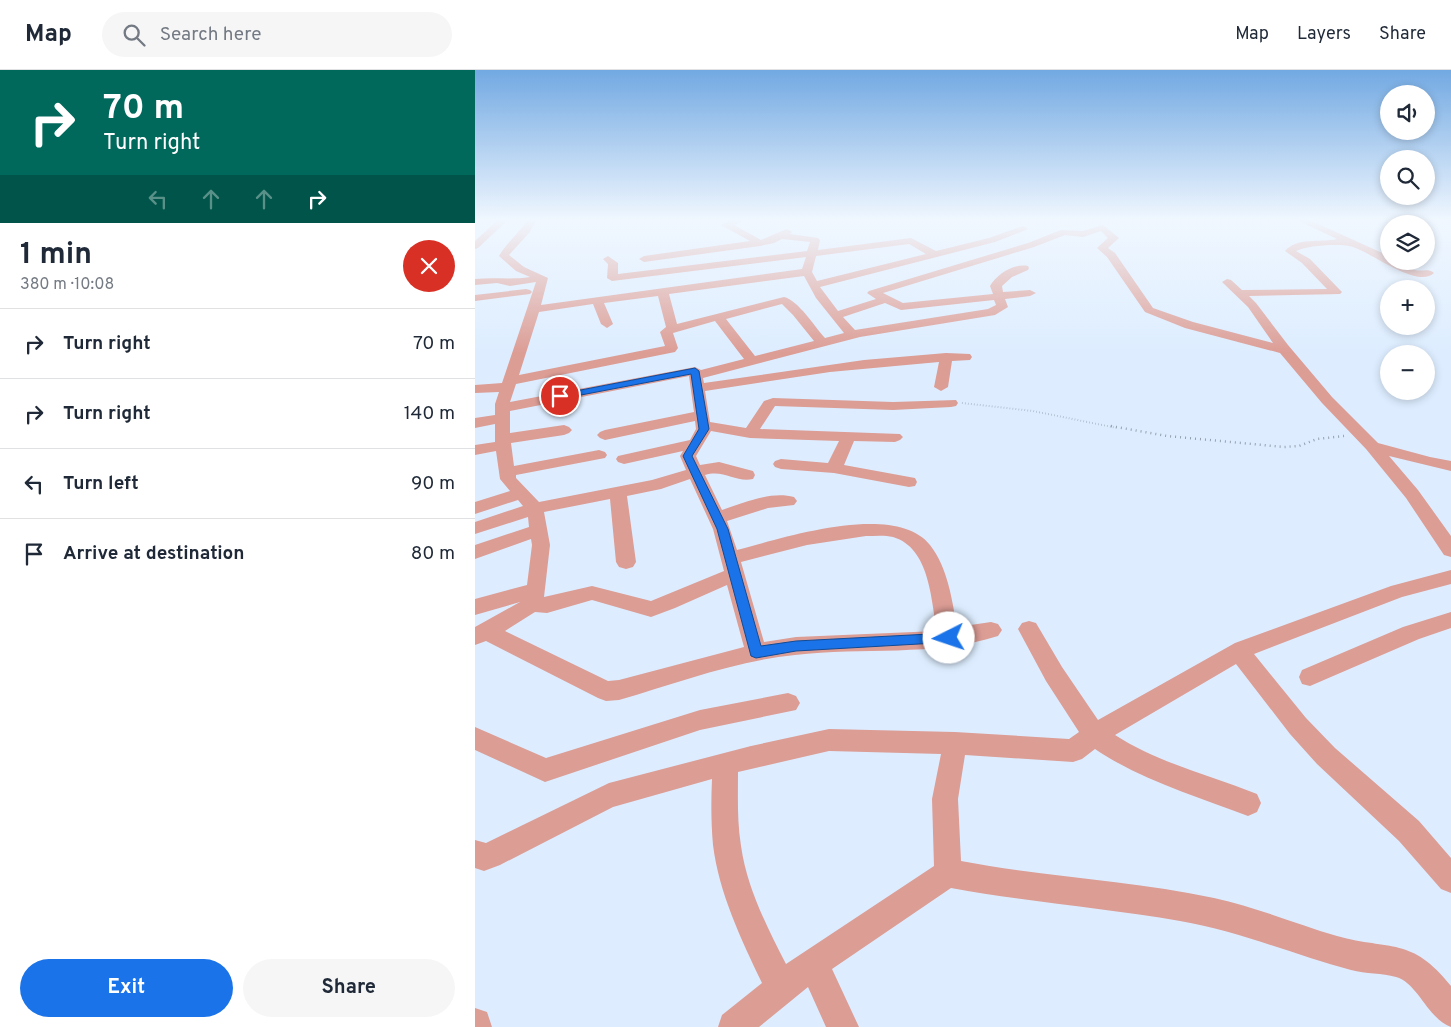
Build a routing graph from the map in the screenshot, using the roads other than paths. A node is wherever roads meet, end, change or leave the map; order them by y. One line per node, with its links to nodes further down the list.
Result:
1 (513, 264): 14 (street)
2 (613, 264): 15 (street)
3 (689, 264): 11 (street)
4 (730, 264): 11 (street)
5 (810, 264): 16 (street)
6 (891, 264): 16 (street)
7 (969, 264): 28 (street)
8 (1014, 264): 25 (street)
9 (1116, 264): 36 (street)
10 (1309, 264): 23 (street)
11 (690, 269): 15 (street)
12 (1407, 270): 13 (street)
13 (1429, 273)
14 (543, 278): 18 (street); 20 (street)
15 (612, 278): 27 (street)
16 (810, 279): 21 (street); 30 (street)
17 (475, 282): 18 (street)
18 (504, 282): 24 (street)
19 (1227, 282): 23 (street)
20 (540, 290): 24 (street); 29 (street)
21 (662, 291): 27 (street); 33 (street)
22 (1029, 293): 25 (street)
23 (1238, 293): 36 (street)
24 (490, 295): 26 (street)
25 (999, 297): 28 (street); 34 (street)
26 (475, 298)
27 (604, 298): 29 (street); 32 (street)
28 (885, 299): 30 (street)
29 (534, 309): 41 (street)
30 (837, 314): 34 (street)
31 (718, 317): 33 (street); 35 (street); 39 (street)
32 (607, 324)
33 (672, 329): 41 (street)
34 (852, 334): 35 (street)
35 (822, 343): 39 (street)
36 (1285, 350): 55 (street)
37 (946, 357): 38 (street); 40 (street); 42 (street)
38 (965, 357)
39 (752, 361): 40 (street)
40 (697, 382): 45 (street); 46 (street)
41 (508, 384): 43 (street); 45 (street)
42 (941, 387)
43 (475, 389)
44 (951, 403): 49 (street)
45 (502, 413): 47 (street); 53 (street)
46 (703, 420): 49 (street); 50 (street); 54 (street)
47 (475, 423)
48 (564, 430): 53 (street)
49 (750, 433): 51 (street)
50 (605, 435)
51 (849, 436): 52 (street); 61 (street)
52 (895, 436)
53 (503, 442): 56 (street); 62 (street)
54 (694, 444): 58 (street); 63 (street)
55 (1372, 446): 60 (street); 74 (street)
56 (475, 450)
57 (599, 455): 62 (street)
58 (624, 459)
59 (781, 464): 61 (street)
60 (1451, 466)
61 (834, 468): 65 (street)
62 (507, 472): 67 (street)
63 (695, 472): 64 (street); 66 (street); 71 (street)
64 (747, 475)
65 (909, 482)
66 (618, 492): 70 (street); 76 (street)
67 (521, 493): 69 (street); 70 (street)
68 (788, 501): 71 (street)
69 (475, 508)
70 (535, 508): 72 (street); 73 (street)
71 (717, 518): 77 (street)
72 (475, 528)
73 (539, 530): 75 (street); 79 (street)
74 (1451, 550)
75 (475, 552)
76 (627, 562)
77 (733, 566): 79 (street); 85 (street); 87 (street)
78 (1451, 577): 86 (street)
79 (533, 597): 80 (street); 84 (street)
80 (475, 606)
81 (1451, 620): 88 (street)
82 (1029, 629): 91 (street)
83 (991, 630): 85 (street)
84 (480, 634): 87 (street)
85 (949, 638): 87 (street)
86 (1239, 651): 91 (street); 96 (street)
87 (756, 652)
88 (1310, 677)
89 (788, 703): 90 (street)
90 (475, 738)
91 (1085, 742): 92 (street); 94 (street)
92 (955, 743): 93 (street); 97 (street)
93 (725, 764): 95 (street); 99 (street)
94 (1248, 803)
95 (475, 854)
96 (1445, 871)
97 (948, 873): 98 (street); 100 (street)
98 (813, 964): 99 (street); 104 (street)
99 (781, 987): 103 (street)
100 (1451, 1011)
101 (475, 1024): 102 (street)
102 (476, 1027)
103 (734, 1027)
104 (843, 1027)

